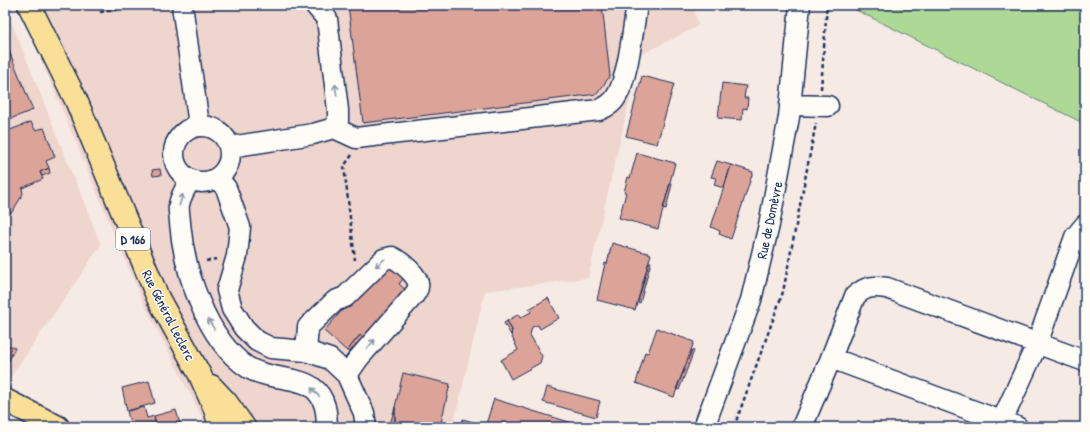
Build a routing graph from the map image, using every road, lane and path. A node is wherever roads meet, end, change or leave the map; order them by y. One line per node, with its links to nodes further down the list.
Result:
1 (29, 5): 10 (main road, Rue Général Leclerc / D 166)
2 (44, 5): 10 (main road, Rue Général Leclerc / D 166)
3 (149, 5): 9 (path)
4 (182, 5): 13 (street)
5 (315, 5): 14 (street, one-way to 5)
6 (637, 5): 14 (street)
7 (800, 5): 11 (street, Rue de Domèvre)
8 (827, 5): 12 (path)
9 (100, 12)
10 (76, 100): 23 (main road, Rue Général Leclerc / D 166)
11 (790, 105): 12 (street); 32 (street, Rue de Domèvre)
12 (824, 107): 33 (path)
13 (199, 125): 15 (street); 17 (street)
14 (334, 128): 15 (street)
15 (230, 147): 16 (street)
16 (218, 178): 17 (street); 20 (street)
17 (190, 180): 30 (street, one-way to 17)
18 (1085, 225): 19 (street)
19 (1038, 344): 21 (street); 22 (street); 26 (street)
20 (306, 351): 24 (street); 24 (street, one-way to 20)
21 (831, 358): 26 (street); 34 (street)
22 (1085, 361)
23 (200, 375): 28 (main road, Rue Général Leclerc / D 166); 29 (main road, Rue Général Leclerc / D 166)
24 (347, 375): 31 (street)
25 (5, 400): 27 (main road)
26 (1010, 424)
27 (47, 425)
28 (220, 427)
29 (244, 427)
30 (326, 427)
31 (366, 427)
32 (704, 427)
33 (734, 427)
34 (802, 427)

